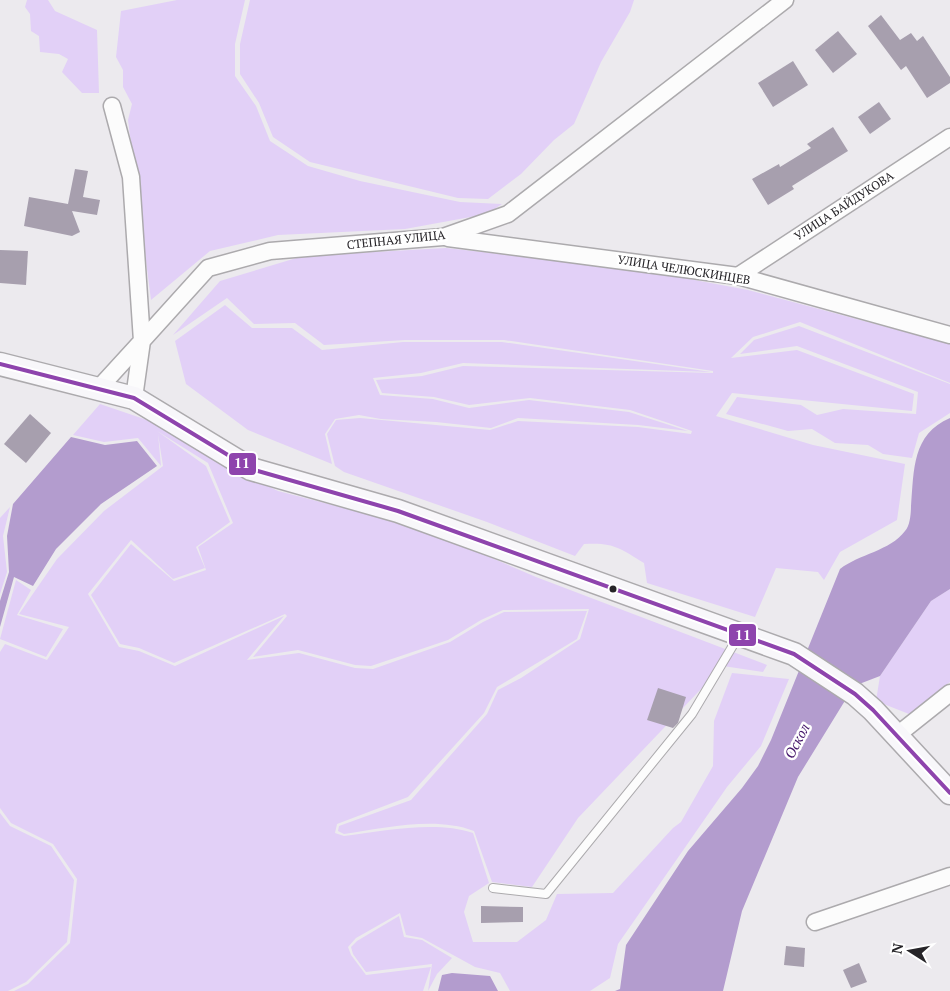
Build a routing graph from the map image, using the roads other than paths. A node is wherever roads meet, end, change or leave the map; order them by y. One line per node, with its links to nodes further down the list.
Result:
1 (785, 0): 4 (street, СТЕПНАЯ УЛИЦА)
2 (112, 106): 7 (street)
3 (950, 136): 5 (street, УЛИЦА БАЙДУКОВА)
4 (443, 237): 5 (street, УЛИЦА ЧЕЛЮСКИНЦЕВ); 7 (street, СТЕПНАЯ УЛИЦА)
5 (738, 276): 6 (street, УЛИЦА ЧЕЛЮСКИНЦЕВ)
6 (950, 335)
7 (142, 341): 9 (street, СТЕПНАЯ УЛИЦА); 10 (street)
8 (0, 364): 9 (main road)
9 (99, 388): 10 (main road)
10 (134, 398): 11 (main road)
11 (739, 635): 13 (main road); 16 (lane)
12 (950, 693): 13 (street)
13 (896, 736): 14 (main road)
14 (950, 793)
15 (950, 876): 17 (street)
16 (493, 888)
17 (815, 922)

